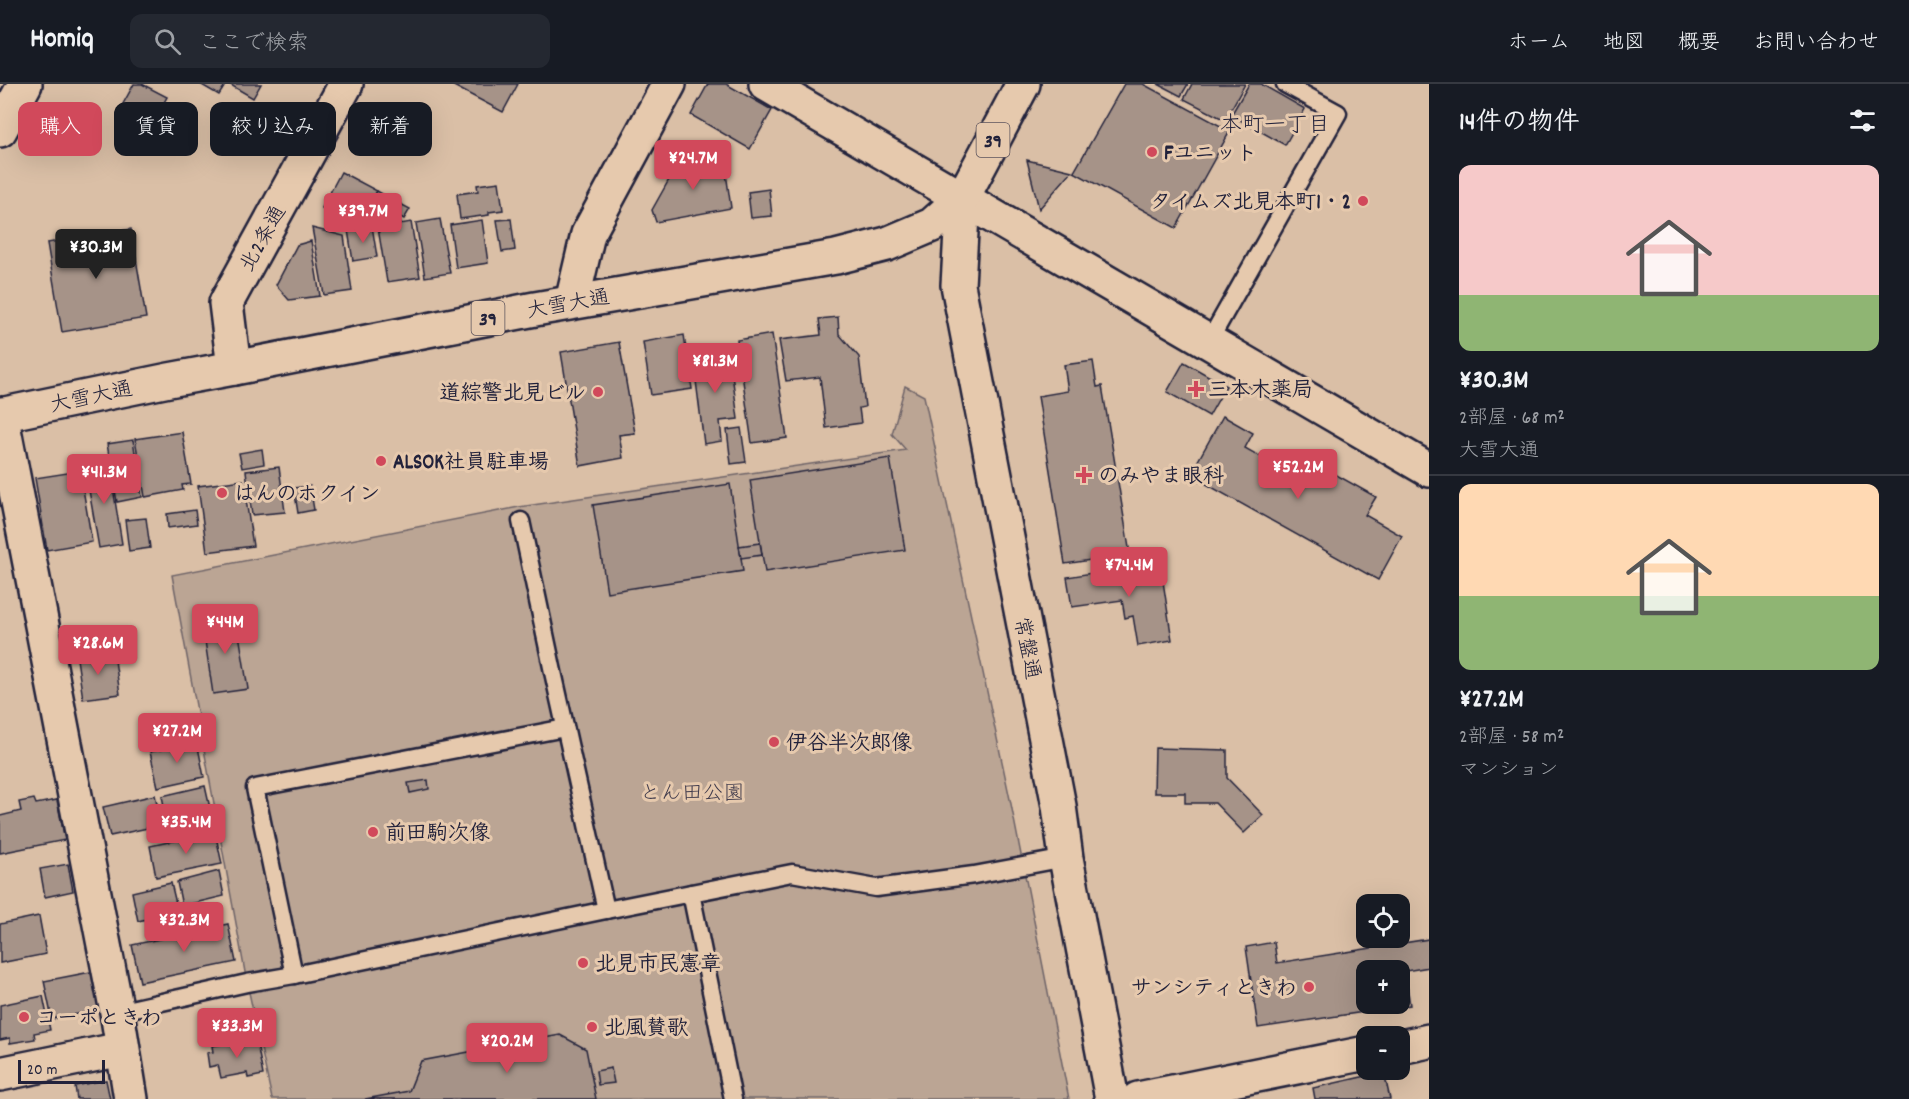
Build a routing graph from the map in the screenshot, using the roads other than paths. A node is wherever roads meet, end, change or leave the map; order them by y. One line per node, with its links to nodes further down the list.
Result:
1 (25, 84): 7 (main road)
2 (346, 84): 11 (main road, 北2条通)
3 (766, 84): 8 (main road)
4 (1023, 84): 8 (main road, 大雪大通 / 39)
5 (1285, 84): 10 (lane)
6 (659, 87): 9 (main road)
7 (0, 130)
8 (963, 197): 9 (main road, 大雪大通 / 39); 10 (main road); 16 (main road, 常盤通)
9 (572, 302): 11 (main road, 大雪大通 / 39)
10 (1208, 343): 13 (main road)
11 (234, 368): 12 (main road, 大雪大通 / 39)
12 (1, 415): 20 (main road)
13 (1429, 470)
14 (521, 521): 15 (lane)
15 (565, 728): 18 (lane); 19 (lane)
16 (1066, 858): 17 (lane); 28 (main road, 常盤通)
17 (691, 893): 18 (lane); 27 (lane)
18 (606, 910): 19 (lane)
19 (294, 975): 20 (lane)
20 (117, 1012): 23 (main road)
21 (1429, 1041): 22 (main road)
22 (1410, 1045)
23 (122, 1049): 25 (main road); 26 (main road)
24 (1356, 1055): 29 (main road)
25 (0, 1074)
26 (131, 1099)
27 (733, 1099)
28 (1112, 1099)
29 (1138, 1099)

